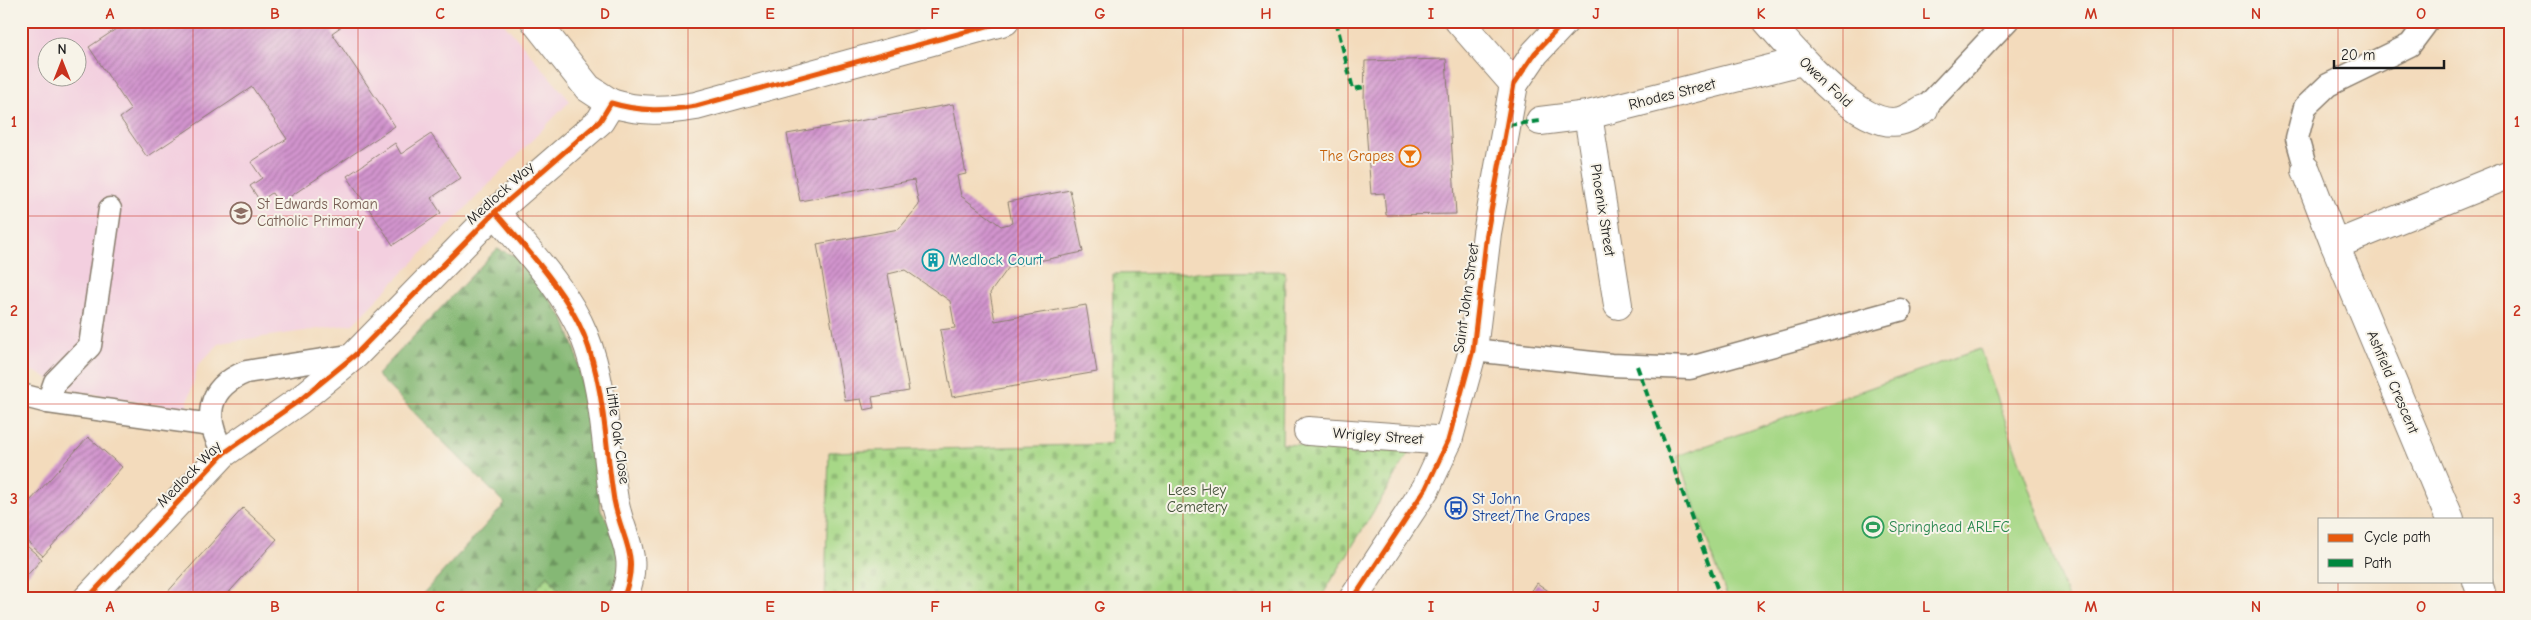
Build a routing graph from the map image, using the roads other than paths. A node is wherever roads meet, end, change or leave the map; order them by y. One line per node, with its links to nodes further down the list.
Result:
1 (535, 21): 11 (street)
2 (1005, 21): 8 (street)
3 (1459, 21): 10 (street)
4 (1565, 21): 10 (street, Saint John Street)
5 (1767, 21): 9 (street, Owen Fold)
6 (2006, 21): 12 (lane)
7 (2423, 21): 15 (lane)
8 (976, 25): 11 (street)
9 (1802, 61): 12 (street, Owen Fold); 13 (street, Rhodes Street)
10 (1514, 84): 22 (street, Saint John Street)
11 (611, 103): 18 (street, Medlock Way)
12 (1924, 109)
13 (1588, 115): 14 (street, Rhodes Street); 20 (street, Phoenix Street)
14 (1540, 122)
15 (2306, 170): 19 (street, Ashfield Crescent)
16 (2510, 174): 19 (street)
17 (110, 209): 25 (lane)
18 (495, 212): 23 (street, Medlock Way); 33 (street, Little Oak Close)
19 (2335, 244): 30 (street, Ashfield Crescent)
20 (1618, 305)
21 (1900, 310): 22 (lane)
22 (1473, 350): 28 (street, Saint John Street)
23 (354, 355): 26 (lane); 29 (street, Medlock Way)
24 (21, 395): 25 (lane)
25 (48, 402): 26 (lane)
26 (210, 425): 29 (lane)
27 (1308, 431): 28 (street, Wrigley Street)
28 (1448, 441): 34 (street, Saint John Street)
29 (224, 453): 32 (street, Medlock Way)
30 (2450, 518)
31 (2477, 582): 35 (street)
32 (87, 599)
33 (623, 599)
34 (1353, 599)
35 (2479, 599)

